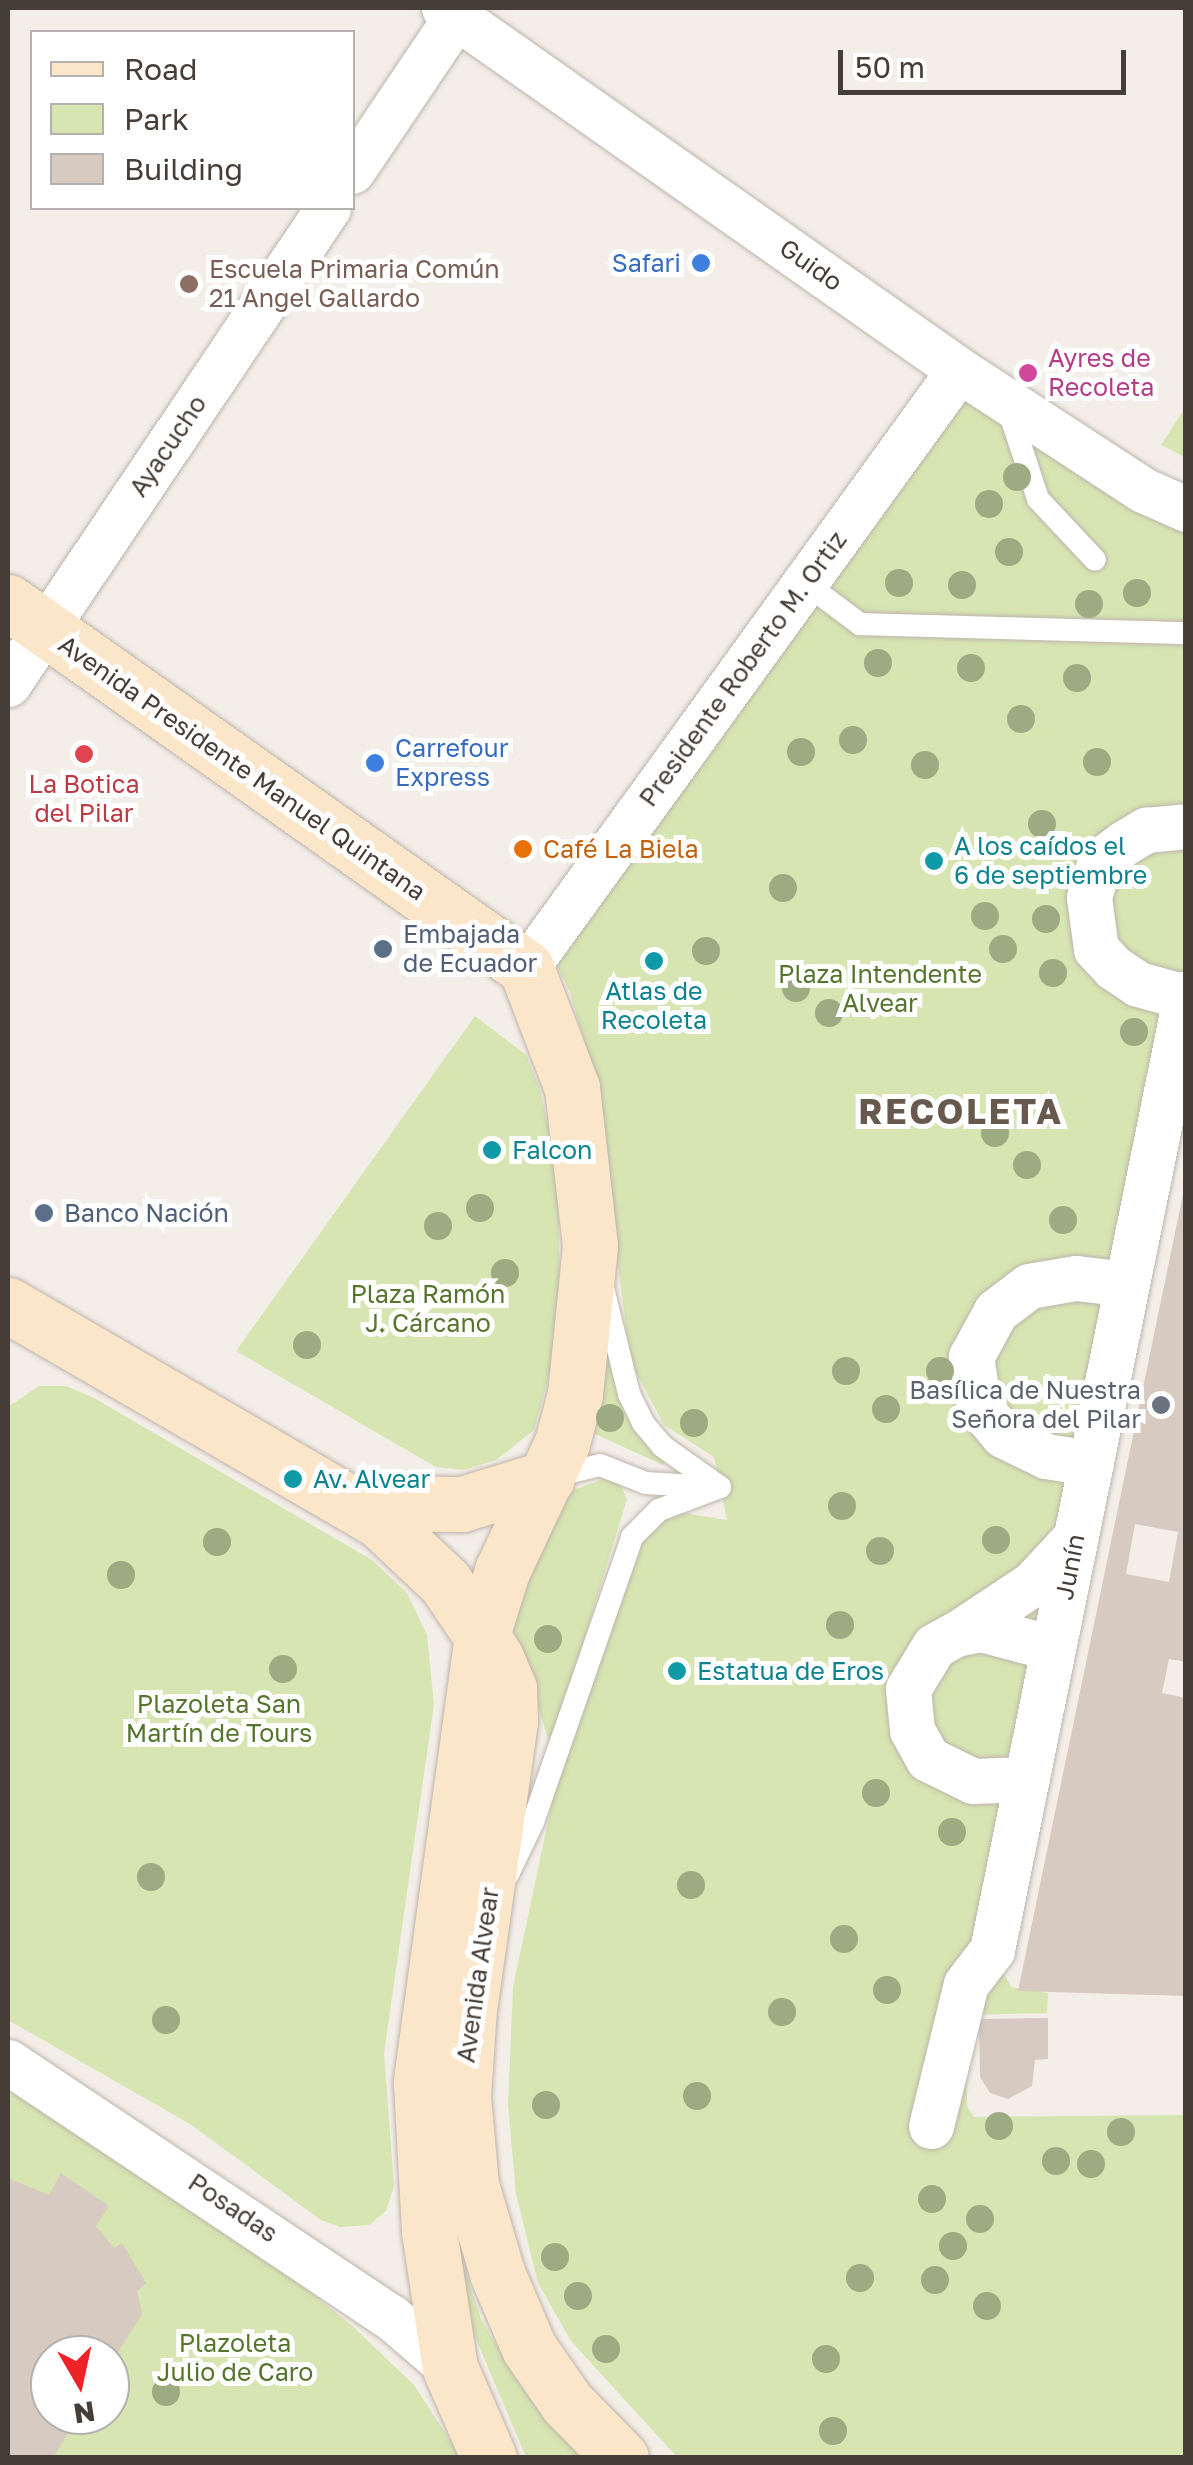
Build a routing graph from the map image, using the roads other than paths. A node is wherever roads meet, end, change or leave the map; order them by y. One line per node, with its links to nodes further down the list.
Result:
1 (454, 11): 2 (street); 4 (street, Guido)
2 (355, 166)
3 (327, 210): 9 (street, Ayacucho)
4 (959, 370): 5 (street, Guido); 8 (street, Presidente Roberto M. Ortiz)
5 (1006, 401): 6 (street, Guido); 7 (lane)
6 (1186, 510)
7 (1094, 560)
8 (805, 582): 10 (lane); 13 (street, Presidente Roberto M. Ortiz)
9 (26, 615): 11 (street, Ayacucho); 13 (main road, Avenida Presidente Manuel Quintana)
10 (1186, 633)
11 (8, 684)
12 (1186, 826): 14 (street, Junín)
13 (526, 968): 15 (main road)
14 (1185, 995): 16 (street, Junín)
15 (590, 1246): 19 (main road); 20 (lane)
16 (1127, 1284): 18 (street, Junín); 18 (street)
17 (13, 1319): 21 (main road, Avenida Alvear)
18 (1090, 1462): 22 (street, Junín)
19 (547, 1478): 20 (lane); 21 (main road); 24 (main road)
20 (720, 1487): 27 (lane)
21 (354, 1504): 24 (main road, Avenida Alvear)
22 (1076, 1536): 23 (street); 25 (street, Junín)
23 (956, 1634): 25 (street); 26 (street)
24 (482, 1635): 27 (main road, Avenida Alvear); 30 (main road, Avenida Alvear)
25 (1054, 1648): 26 (street, Junín)
26 (1027, 1779): 29 (street, Junín)
27 (486, 1918): 32 (main road, Avenida Alvear)
28 (8, 2062): 30 (street, Posadas)
29 (931, 2126)
30 (450, 2368): 31 (main road, Avenida Alvear)
31 (489, 2458)
32 (621, 2458)

